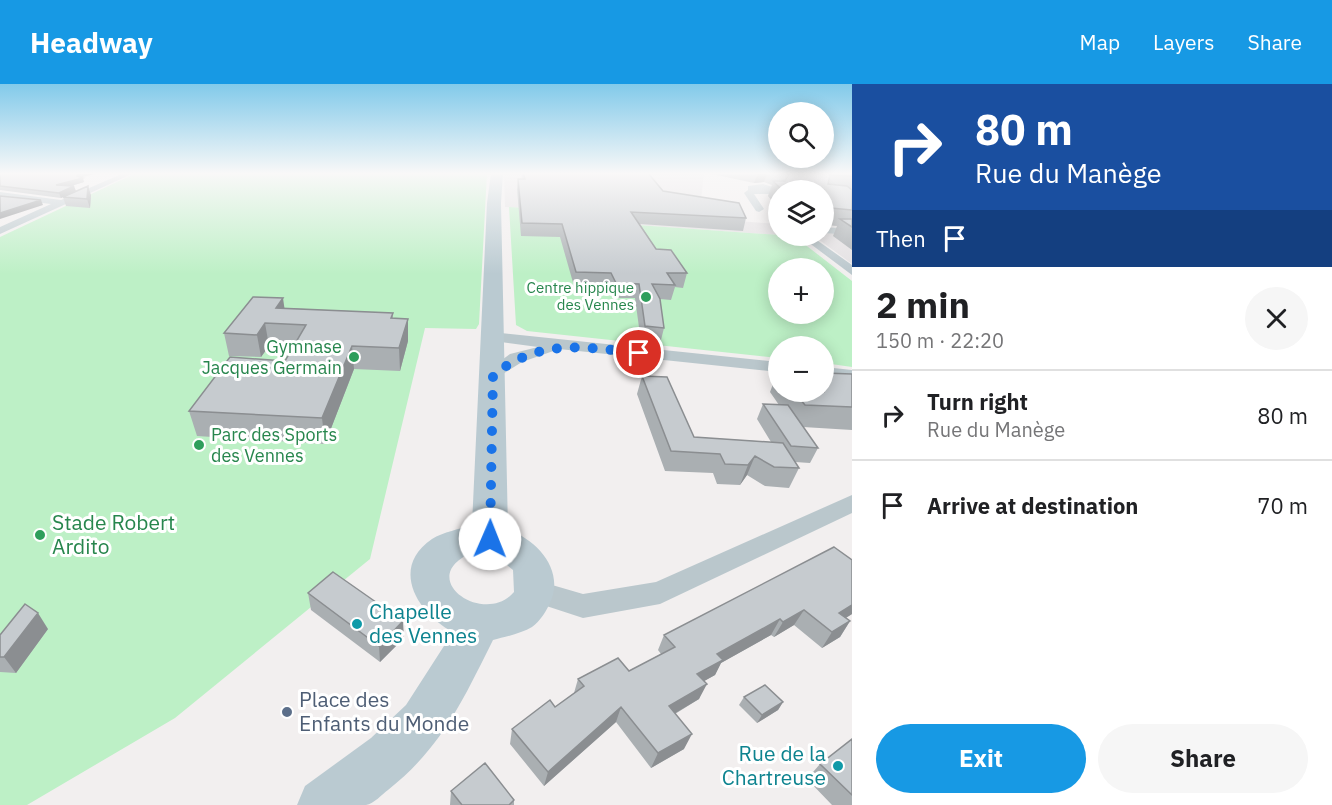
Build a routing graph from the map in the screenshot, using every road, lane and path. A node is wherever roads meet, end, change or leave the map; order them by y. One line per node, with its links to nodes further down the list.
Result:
1 (55, 207): 3 (street)
2 (494, 207): 8 (street)
3 (0, 231)
4 (834, 231): 5 (street)
5 (852, 232)
6 (818, 246): 7 (street)
7 (852, 271)
8 (492, 337): 9 (street); 12 (street)
9 (569, 345): 10 (street); 12 (street)
10 (768, 366)
11 (834, 373): 13 (street)
12 (493, 375): 15 (street)
13 (852, 375)
14 (852, 503): 16 (street)
15 (490, 539): 16 (street); 17 (street)
16 (536, 591): 17 (street)
17 (481, 622): 18 (street)
18 (331, 803)

